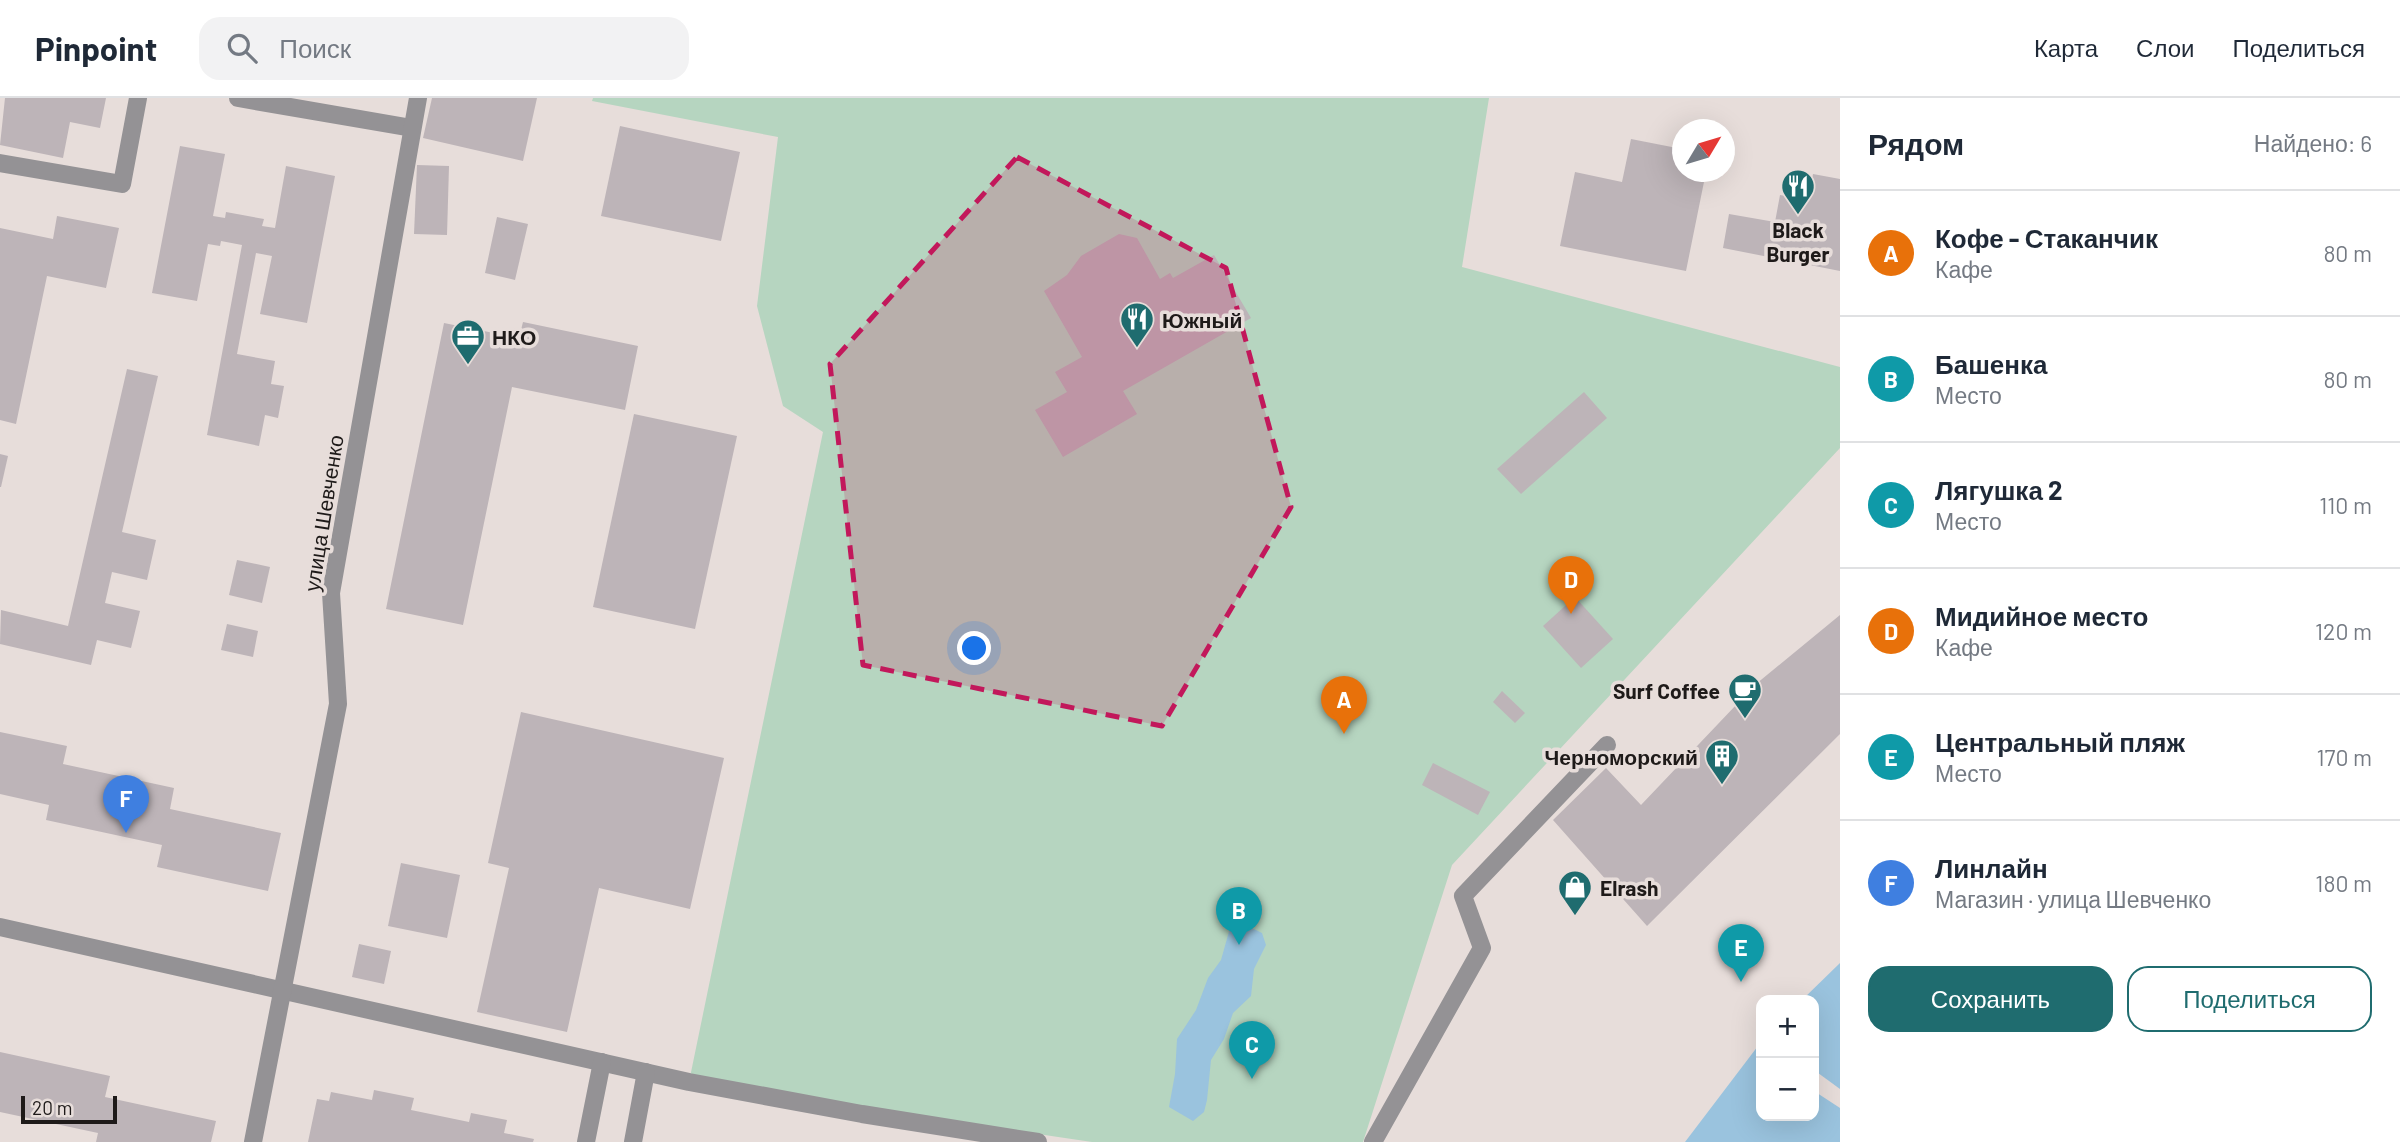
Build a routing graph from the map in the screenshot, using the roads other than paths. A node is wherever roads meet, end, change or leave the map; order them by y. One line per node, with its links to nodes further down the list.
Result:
1 (138, 98): 5 (street)
2 (238, 98): 4 (street)
3 (418, 98): 4 (street, улица Шевченко)
4 (412, 128): 8 (street, улица Шевченко)
5 (0, 163)
6 (1607, 745): 15 (street)
7 (0, 927): 8 (street)
8 (285, 990): 9 (street); 11 (street, улица Шевченко)
9 (602, 1062): 10 (street); 12 (street)
10 (646, 1072): 13 (street); 14 (street)
11 (253, 1142)
12 (586, 1142)
13 (633, 1142)
14 (1038, 1142)
15 (1373, 1142)

